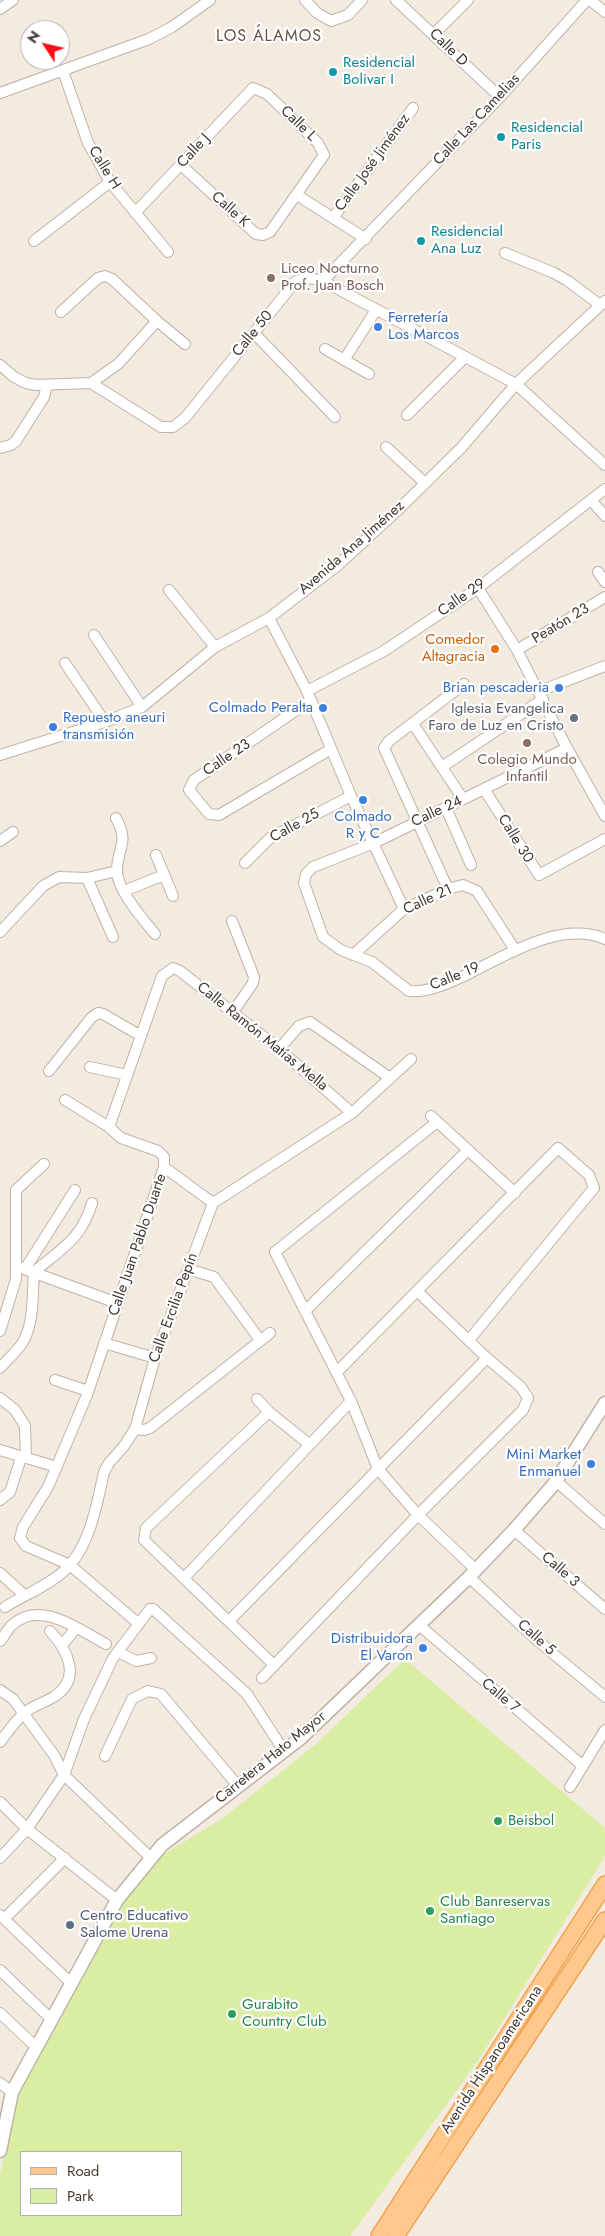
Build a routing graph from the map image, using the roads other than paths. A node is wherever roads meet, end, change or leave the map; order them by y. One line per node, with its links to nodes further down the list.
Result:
1 (13, 0): 8 (street)
2 (210, 0): 11 (street)
3 (305, 0): 4 (street)
4 (362, 0)
5 (396, 0): 10 (street, Calle D)
6 (468, 0): 10 (street)
7 (589, 0): 9 (street); 14 (street, Calle Las Camelias)
8 (0, 9)
9 (605, 12)
10 (434, 34): 14 (street, Calle D)
11 (63, 71): 13 (street); 17 (street, Calle H)
12 (253, 88): 16 (street, Calle J); 18 (street, Calle L)
13 (0, 94)
14 (500, 98): 21 (street, Calle Las Camelias)
15 (413, 108): 20 (street, Calle José Jiménez)
16 (181, 165): 18 (street, Calle K); 19 (street, Calle J)
17 (110, 182): 19 (street, Calle H); 22 (street)
18 (297, 195): 20 (street)
19 (136, 213): 23 (street, Calle H)
20 (333, 218): 21 (street)
21 (366, 238): 25 (street, Calle Las Camelias)
22 (34, 241)
23 (168, 252)
24 (505, 253): 26 (street)
25 (323, 281): 27 (street, Calle 50); 30 (street, Calle 50)
26 (603, 303): 38 (street, Avenida Ana Jiménez)
27 (376, 310): 33 (street, Calle 50); 34 (street)
28 (61, 312): 29 (street)
29 (157, 321): 31 (street); 37 (street)
30 (254, 333): 37 (street, Calle 50); 41 (street)
31 (185, 344)
32 (325, 349): 34 (street)
33 (465, 357): 38 (street, Calle 50); 40 (street)
34 (344, 360): 36 (street)
35 (0, 364): 39 (street)
36 (369, 374)
37 (91, 383): 39 (street)
38 (516, 384): 44 (street, Calle 50); 45 (street, Avenida Ana Jiménez)
39 (48, 385): 43 (street)
40 (407, 415)
41 (334, 417)
42 (386, 447): 45 (street)
43 (0, 448)
44 (605, 465)
45 (425, 483): 54 (street, Avenida Ana Jiménez)
46 (605, 489): 47 (street, Calle 29)
47 (591, 500): 48 (street); 51 (street, Calle 29)
48 (605, 516)
49 (598, 572): 50 (street)
50 (605, 582)
51 (478, 588): 57 (street); 62 (street, Calle 29)
52 (169, 590): 56 (street)
53 (605, 597): 57 (street, Peatón 23)
54 (269, 618): 56 (street, Avenida Ana Jiménez); 62 (street)
55 (94, 635): 63 (street)
56 (215, 647): 63 (street, Avenida Ana Jiménez)
57 (517, 650): 61 (street)
58 (65, 663): 64 (street)
59 (605, 666): 61 (street)
60 (464, 684): 65 (street)
61 (542, 695): 66 (street); 69 (street)
62 (309, 696): 67 (street); 67 (street, Calle 23)
63 (142, 707): 64 (street, Avenida Ana Jiménez)
64 (104, 722): 68 (street, Avenida Ana Jiménez)
65 (414, 724): 69 (street); 76 (street)
66 (567, 748): 70 (street, Calle 24); 74 (street)
67 (331, 749): 71 (street)
68 (0, 754)
69 (442, 766): 72 (street)
70 (484, 789): 72 (street, Calle 24); 78 (street, Calle 30)
71 (350, 796): 80 (street); 82 (street, Calle 25)
72 (464, 799): 73 (street, Calle 24)
73 (446, 808): 76 (street, Calle 24); 83 (street)
74 (604, 809)
75 (116, 818): 84 (street)
76 (417, 821): 80 (street, Calle 24); 88 (street)
77 (13, 832): 79 (street)
78 (605, 839)
79 (0, 841)
80 (374, 843): 85 (street, Calle 24); 91 (street)
81 (156, 855): 86 (street)
82 (245, 863)
83 (471, 865)
84 (117, 871): 87 (street); 89 (street)
85 (306, 874): 98 (street, Calle 19)
86 (164, 875): 89 (street); 90 (street)
87 (87, 878): 93 (street); 95 (street)
88 (448, 889): 91 (street, Calle 21); 97 (street, Calle 21)
89 (124, 891): 94 (street)
90 (173, 896)
91 (404, 909): 98 (street, Calle 21)
92 (232, 921): 99 (street)
93 (0, 932)
94 (155, 934)
95 (113, 937)
96 (605, 939): 97 (street, Calle 19)
97 (515, 950): 98 (street, Calle 19)
98 (353, 955)
99 (233, 1012): 100 (street, Calle Ramón Matías Mella); 101 (street, Calle Ramón Matías Mella)
100 (141, 1036): 104 (street); 105 (street)
101 (279, 1049): 106 (street); 108 (street, Calle Ramón Matías Mella)
102 (411, 1059): 106 (street)
103 (90, 1067): 105 (street)
104 (49, 1071)
105 (127, 1075): 109 (street)
106 (390, 1078): 108 (street)
107 (65, 1100): 109 (street)
108 (352, 1113): 116 (street)
109 (109, 1127): 112 (street, Calle Juan Pablo Duarte)
110 (468, 1150): 114 (street); 121 (street); 121 (street, Calle 5)
111 (44, 1164): 117 (street)
112 (164, 1167): 116 (street); 120 (street, Calle Juan Pablo Duarte)
113 (74, 1190): 117 (street)
114 (515, 1193): 119 (street); 125 (street)
115 (92, 1203): 117 (street)
116 (213, 1203): 118 (street, Calle Ercilia Pepín)
117 (25, 1269): 120 (street); 122 (street); 129 (street)
118 (188, 1269): 124 (street); 127 (street, Calle Ercilia Pepín)
119 (417, 1291): 125 (street); 130 (street)
120 (117, 1303): 126 (street, Calle Juan Pablo Duarte)
121 (305, 1311): 130 (street, Calle 5)
122 (0, 1331)
123 (270, 1332): 124 (street)
124 (260, 1340): 138 (street)
125 (469, 1340): 128 (street)
126 (104, 1343): 127 (street); 132 (street, Calle Juan Pablo Duarte)
127 (155, 1358): 138 (street, Calle Ercilia Pepín)
128 (487, 1358): 143 (street); 146 (street)
129 (0, 1368)
130 (336, 1372): 135 (street, Calle 5)
131 (55, 1380): 132 (street)
132 (88, 1391): 142 (street, Calle Juan Pablo Duarte)
133 (0, 1398): 141 (street)
134 (257, 1399): 137 (street)
135 (351, 1401): 139 (street); 143 (street, Calle 5)
136 (605, 1403): 144 (street, Carretera Hato Mayor)
137 (269, 1412): 139 (street); 152 (street)
138 (135, 1429): 149 (street, Calle Ercilia Pepín)
139 (308, 1444): 152 (street)
140 (0, 1450): 141 (street)
141 (23, 1458): 142 (street); 145 (street)
142 (57, 1467): 149 (street, Calle Juan Pablo Duarte)
143 (378, 1468): 146 (street, Calle 5); 156 (street)
144 (556, 1481): 147 (street); 148 (street, Carretera Hato Mayor)
145 (0, 1500)
146 (418, 1515): 151 (street, Calle 5); 166 (street)
147 (605, 1524)
148 (514, 1530): 151 (street, Carretera Hato Mayor); 155 (street, Calle 3)
149 (70, 1565): 153 (street, Calle Ercilia Pepín); 157 (street)
150 (0, 1573): 153 (street)
151 (472, 1573): 158 (street, Carretera Hato Mayor); 169 (street, Calle 5)
152 (184, 1578): 156 (street)
153 (24, 1595): 154 (street, Calle Ercilia Pepín)
154 (5, 1607)
155 (605, 1610)
156 (229, 1621): 166 (street)
157 (139, 1624): 164 (street); 173 (street)
158 (418, 1625): 173 (street, Carretera Hato Mayor); 175 (street, Calle 7)
159 (76, 1628): 161 (street); 162 (street); 163 (street)
160 (50, 1630): 162 (street)
161 (0, 1641)
162 (63, 1644): 170 (street)
163 (106, 1644)
164 (118, 1652): 165 (street); 176 (street)
165 (151, 1658)
166 (274, 1665): 167 (street)
167 (262, 1678)
168 (1, 1690): 170 (street)
169 (605, 1697)
170 (23, 1714): 172 (street); 176 (street)
171 (605, 1730): 175 (street)
172 (0, 1742)
173 (284, 1751): 177 (street, Carretera Hato Mayor)
174 (105, 1756): 177 (street)
175 (583, 1766): 178 (street)
176 (64, 1775): 180 (street); 183 (street)
177 (238, 1786): 183 (street, Carretera Hato Mayor)
178 (570, 1787)
179 (0, 1802): 180 (street)
180 (27, 1829): 181 (street); 182 (street)
181 (0, 1858)
182 (65, 1858): 185 (street); 187 (street)
183 (151, 1858): 185 (street, Carretera Hato Mayor)
184 (605, 1884): 186 (main road, Avenida Hispanoamericana)
185 (117, 1900): 190 (street, Carretera Hato Mayor)
186 (589, 1910): 188 (street); 197 (main road, Avenida Hispanoamericana)
187 (2, 1917): 190 (street)
188 (605, 1920): 198 (main road, Avenida Hispanoamericana)
189 (0, 1970): 192 (street)
190 (72, 1984): 192 (street, Carretera Hato Mayor)
191 (0, 2013): 193 (street)
192 (52, 2020): 193 (street, Carretera Hato Mayor)
193 (36, 2047): 195 (street, Carretera Hato Mayor)
194 (0, 2083): 195 (street)
195 (12, 2092): 196 (street, Carretera Hato Mayor)
196 (0, 2151)
197 (379, 2236)
198 (396, 2236)

